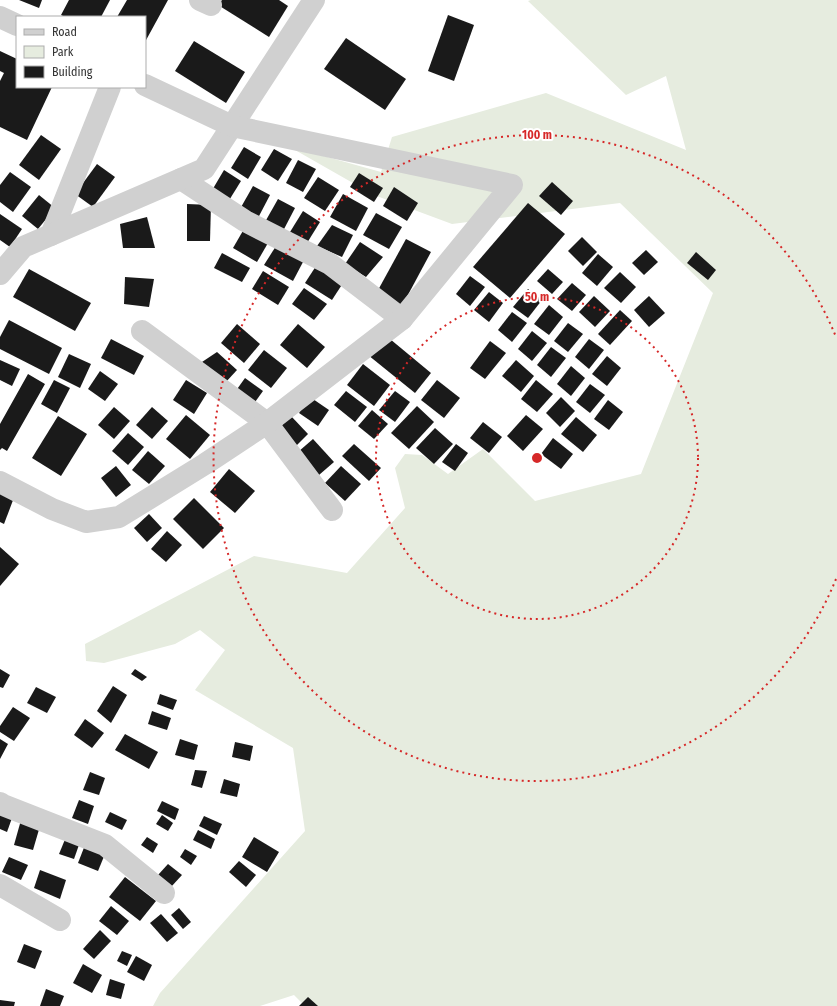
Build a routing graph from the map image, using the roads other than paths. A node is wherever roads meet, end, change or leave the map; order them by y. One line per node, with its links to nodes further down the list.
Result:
1 (314, 0): 6 (street)
2 (0, 17): 3 (street)
3 (16, 25)
4 (146, 86): 6 (street)
5 (110, 88): 8 (street)
6 (232, 126): 7 (street); 10 (street)
7 (181, 179): 8 (street); 10 (street)
8 (52, 235): 9 (street)
9 (0, 274)
10 (402, 319): 12 (street)
11 (142, 331): 12 (street)
12 (267, 423): 13 (street); 14 (street)
13 (0, 482)
14 (332, 510)
15 (0, 803): 17 (street)
16 (0, 885): 18 (street)
17 (164, 893)
18 (60, 920)

